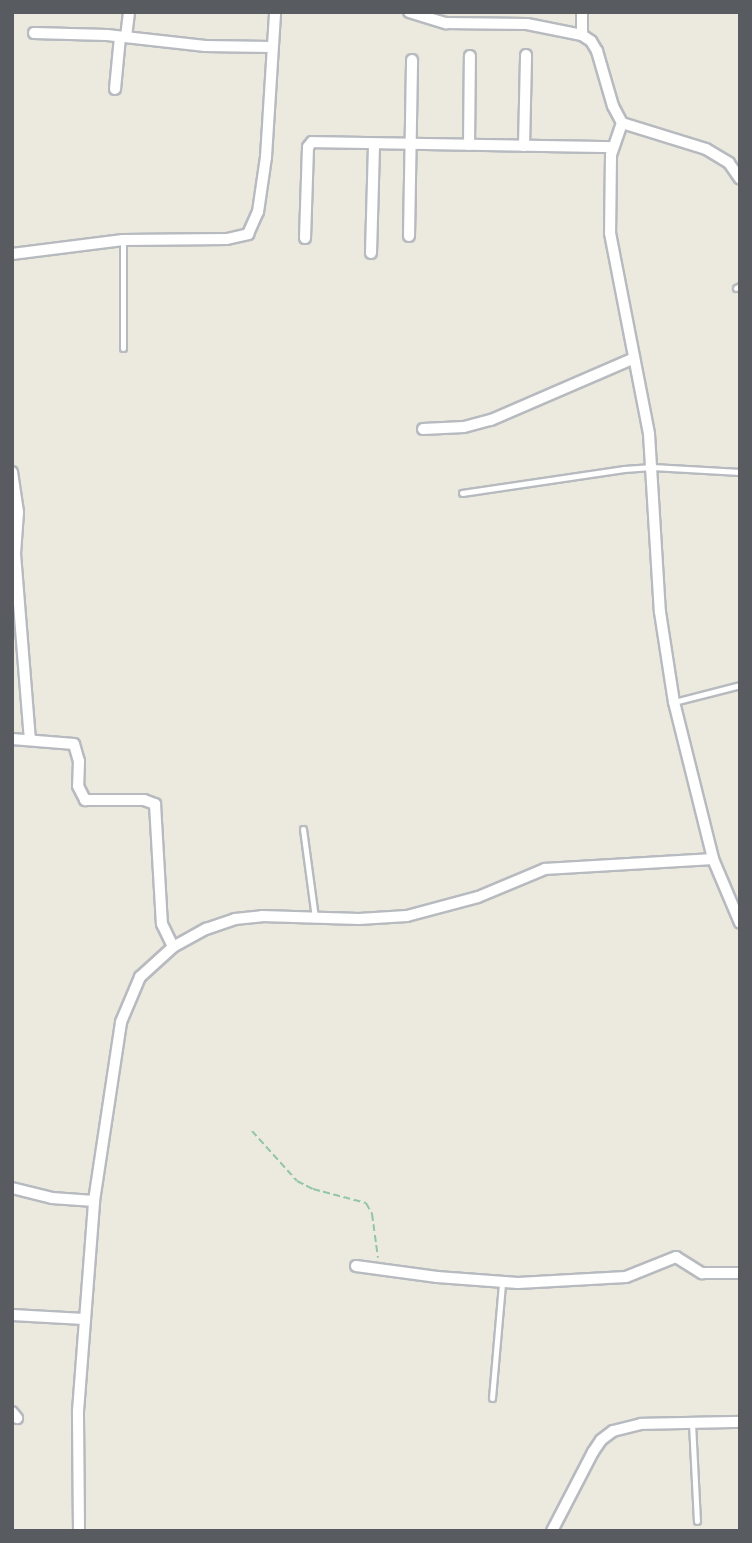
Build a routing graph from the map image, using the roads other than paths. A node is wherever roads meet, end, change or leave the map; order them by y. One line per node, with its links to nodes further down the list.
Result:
1 (129, 12): 7 (street)
2 (275, 12): 8 (street)
3 (409, 12): 6 (street)
4 (582, 12): 6 (street)
5 (34, 33): 7 (street)
6 (582, 35): 13 (street)
7 (123, 37): 8 (street); 12 (street)
8 (271, 47): 22 (street)
9 (526, 55): 17 (street)
10 (470, 56): 16 (street)
11 (412, 60): 15 (street)
12 (115, 89)
13 (622, 122): 18 (street); 19 (street)
14 (374, 144): 15 (street); 21 (street); 23 (street)
15 (411, 145): 16 (street); 20 (street)
16 (469, 145): 17 (street)
17 (524, 146): 18 (street)
18 (612, 147): 26 (street)
19 (740, 179)
20 (409, 236)
21 (305, 238)
22 (123, 240): 24 (street); 25 (lane)
23 (371, 253)
24 (12, 254)
25 (123, 348)
26 (634, 358): 27 (street); 28 (street)
27 (423, 429)
28 (653, 467): 30 (lane); 31 (lane); 33 (street)
29 (12, 472): 35 (street)
30 (740, 472)
31 (461, 493)
32 (740, 685): 33 (lane)
33 (674, 702): 37 (street)
34 (12, 739): 35 (street)
35 (30, 739): 40 (street)
36 (303, 829): 38 (lane)
37 (713, 859): 38 (street); 39 (street)
38 (315, 918): 40 (street)
39 (740, 923)
40 (173, 947): 42 (street)
41 (12, 1188): 42 (street)
42 (94, 1201): 47 (street)
43 (356, 1266): 45 (street)
44 (740, 1273): 45 (street)
45 (502, 1283): 48 (lane)
46 (12, 1315): 47 (street)
47 (84, 1319): 52 (street)
48 (492, 1398)
49 (740, 1422): 50 (street)
50 (692, 1423): 51 (lane); 53 (street)
51 (697, 1521)
52 (79, 1531)
53 (552, 1531)

